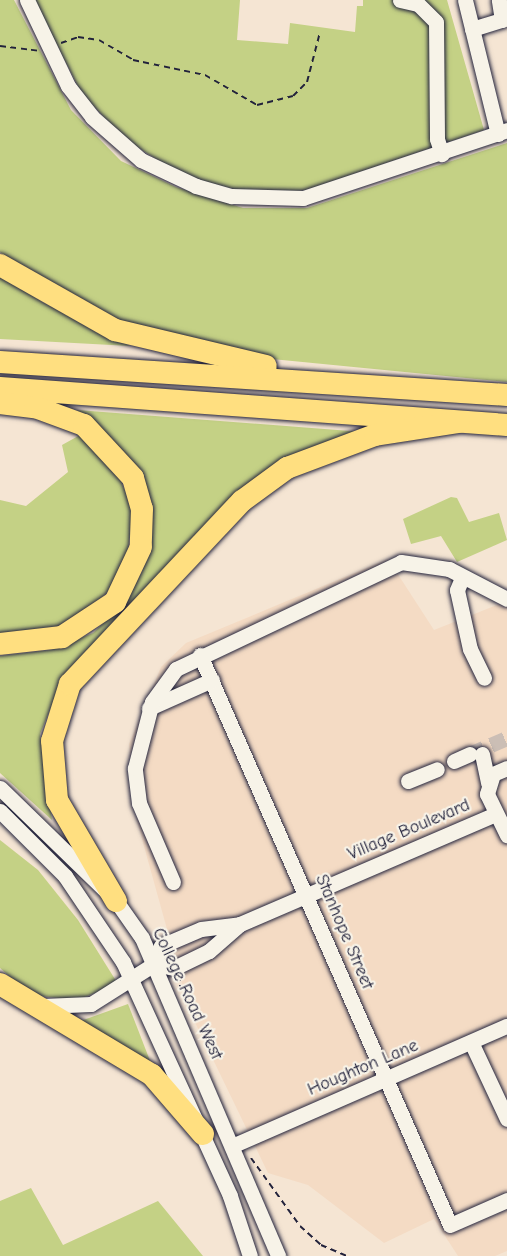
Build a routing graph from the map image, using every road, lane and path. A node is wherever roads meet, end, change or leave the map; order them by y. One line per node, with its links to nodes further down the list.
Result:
1 (27, 0): 10 (street)
2 (400, 0): 6 (street)
3 (432, 0): 6 (street)
4 (465, 0): 7 (street)
5 (499, 0): 7 (street)
6 (436, 22): 12 (street)
7 (472, 29): 11 (street)
8 (320, 32): 10 (path)
9 (0, 46): 10 (path)
10 (49, 48): 12 (street)
11 (503, 132): 12 (street)
12 (442, 154)
13 (0, 265): 15 (highway)
14 (0, 362): 15 (highway)
15 (365, 384): 17 (highway)
16 (0, 388): 19 (highway)
17 (507, 395)
18 (0, 403): 23 (highway)
19 (459, 422): 20 (highway); 39 (highway)
20 (507, 425)
21 (462, 578): 22 (street); 24 (street); 25 (street)
22 (507, 599)
23 (0, 644)
24 (200, 655): 26 (street, Stanhope Street); 27 (street)
25 (484, 678)
26 (212, 680): 27 (street); 38 (street, Stanhope Street)
27 (149, 708): 37 (street)
28 (468, 757): 32 (street)
29 (507, 768): 32 (street, Village Boulevard)
30 (437, 769): 31 (street)
31 (408, 781)
32 (488, 783): 35 (street, Village Boulevard)
33 (0, 788): 39 (street, College Road West)
34 (0, 812): 43 (street)
35 (495, 814): 36 (street, Village Boulevard); 38 (street, Village Boulevard)
36 (507, 835)
37 (173, 882)
38 (307, 896): 40 (street, Village Boulevard); 48 (street, Stanhope Street)
39 (116, 901): 41 (street, College Road West)
40 (240, 924): 41 (street, Village Boulevard); 41 (street, Village Boulevard)
41 (154, 964): 43 (street, Village Boulevard); 51 (street, College Road West)
42 (0, 976): 45 (street)
43 (132, 981): 45 (street, Village Boulevard); 50 (street)
44 (0, 984): 45 (highway)
45 (22, 1002): 50 (highway)
46 (507, 1026): 47 (street, Houghton Lane)
47 (471, 1042): 48 (street, Houghton Lane); 49 (street)
48 (386, 1080): 51 (street, Houghton Lane); 52 (street, Stanhope Street)
49 (507, 1119)
50 (203, 1134): 53 (street)
51 (234, 1145): 54 (street, College Road West)
52 (507, 1200)
53 (250, 1256)
54 (278, 1256)

